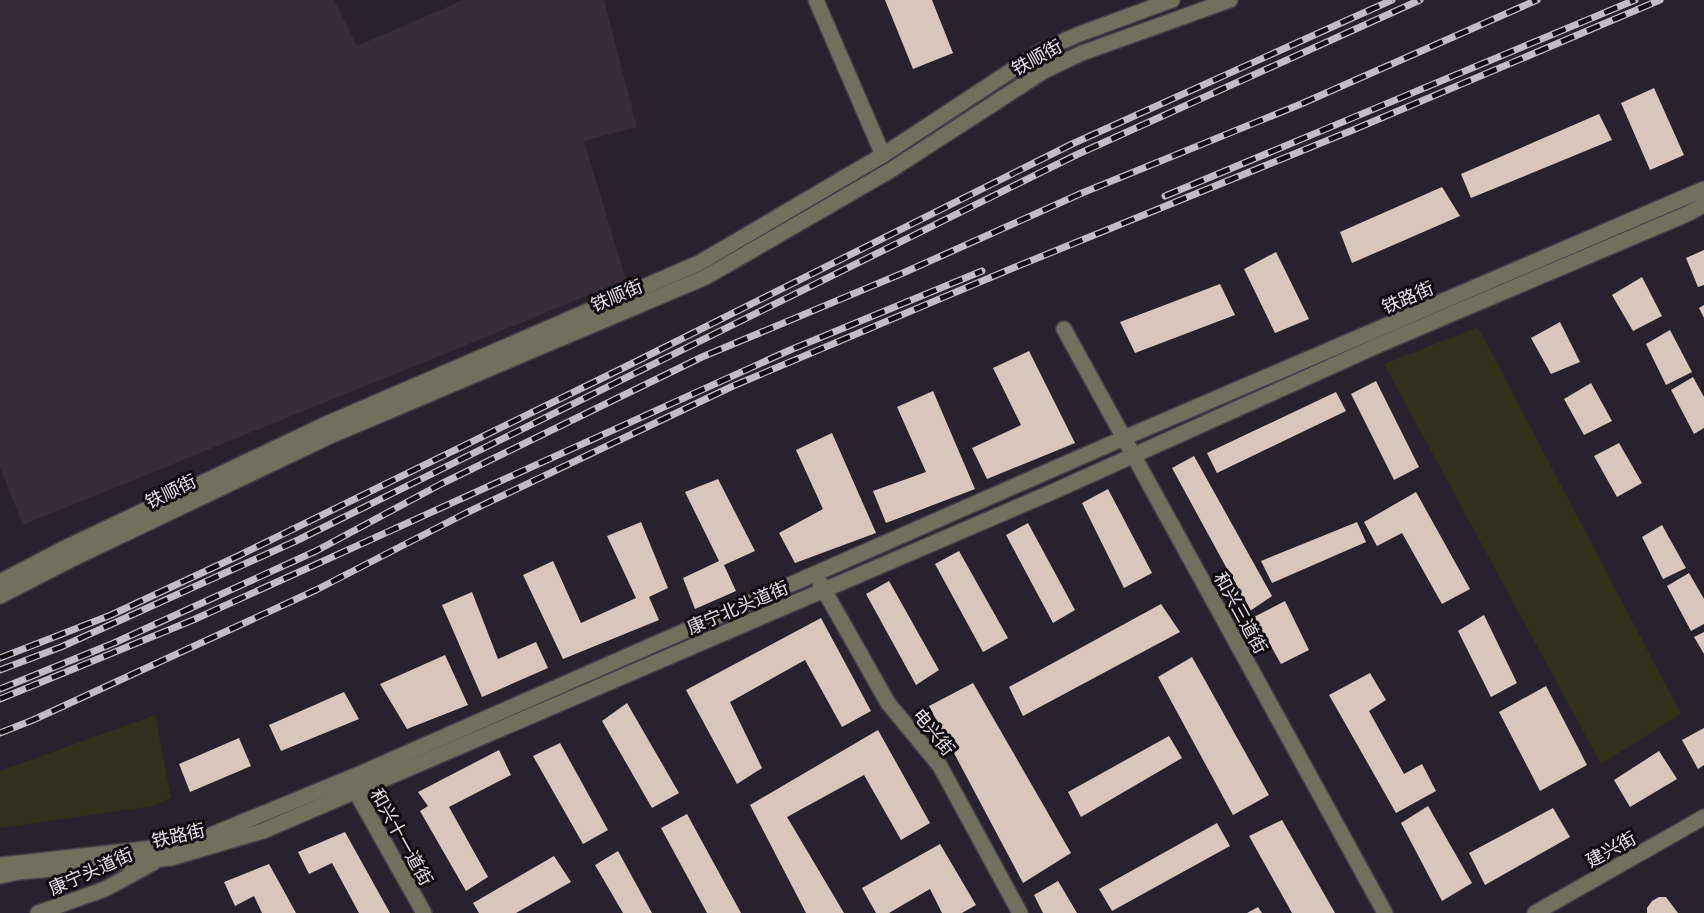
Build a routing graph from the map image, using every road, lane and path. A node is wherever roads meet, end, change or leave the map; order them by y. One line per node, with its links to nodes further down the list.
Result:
1 (816, 0): 4 (main road)
2 (1172, 0): 4 (main road, 铁顺街)
3 (1230, 0): 13 (main road, 铁顺街)
4 (883, 155): 11 (main road, 铁顺街)
5 (1704, 189): 8 (main road, 铁路街)
6 (1704, 205): 9 (main road, 铁路街)
7 (1064, 329): 8 (main road, 和兴三道街)
8 (1124, 438): 9 (main road, 和兴三道街); 10 (main road, 康宁北头道街)
9 (1134, 455): 12 (main road, 康宁北头道街); 23 (main road, 和兴三道街)
10 (816, 575): 12 (main road, 电兴街); 14 (main road, 康宁北头道街)
11 (0, 582)
12 (824, 590): 14 (main road, 康宁北头道街); 22 (main road, 电兴街)
13 (0, 596)
14 (352, 785): 16 (main road, 铁路街); 17 (main road, 铁路街); 21 (main road, 和兴十一道街)
15 (1704, 817): 24 (main road, 建兴街)
16 (189, 844): 17 (main road, 康宁头道街); 18 (main road, 铁路街)
17 (159, 860): 19 (main road, 铁路街); 20 (main road, 康宁头道街)
18 (0, 865)
19 (0, 876)
20 (38, 913)
21 (424, 913)
22 (1020, 913)
23 (1385, 913)
24 (1535, 913)

